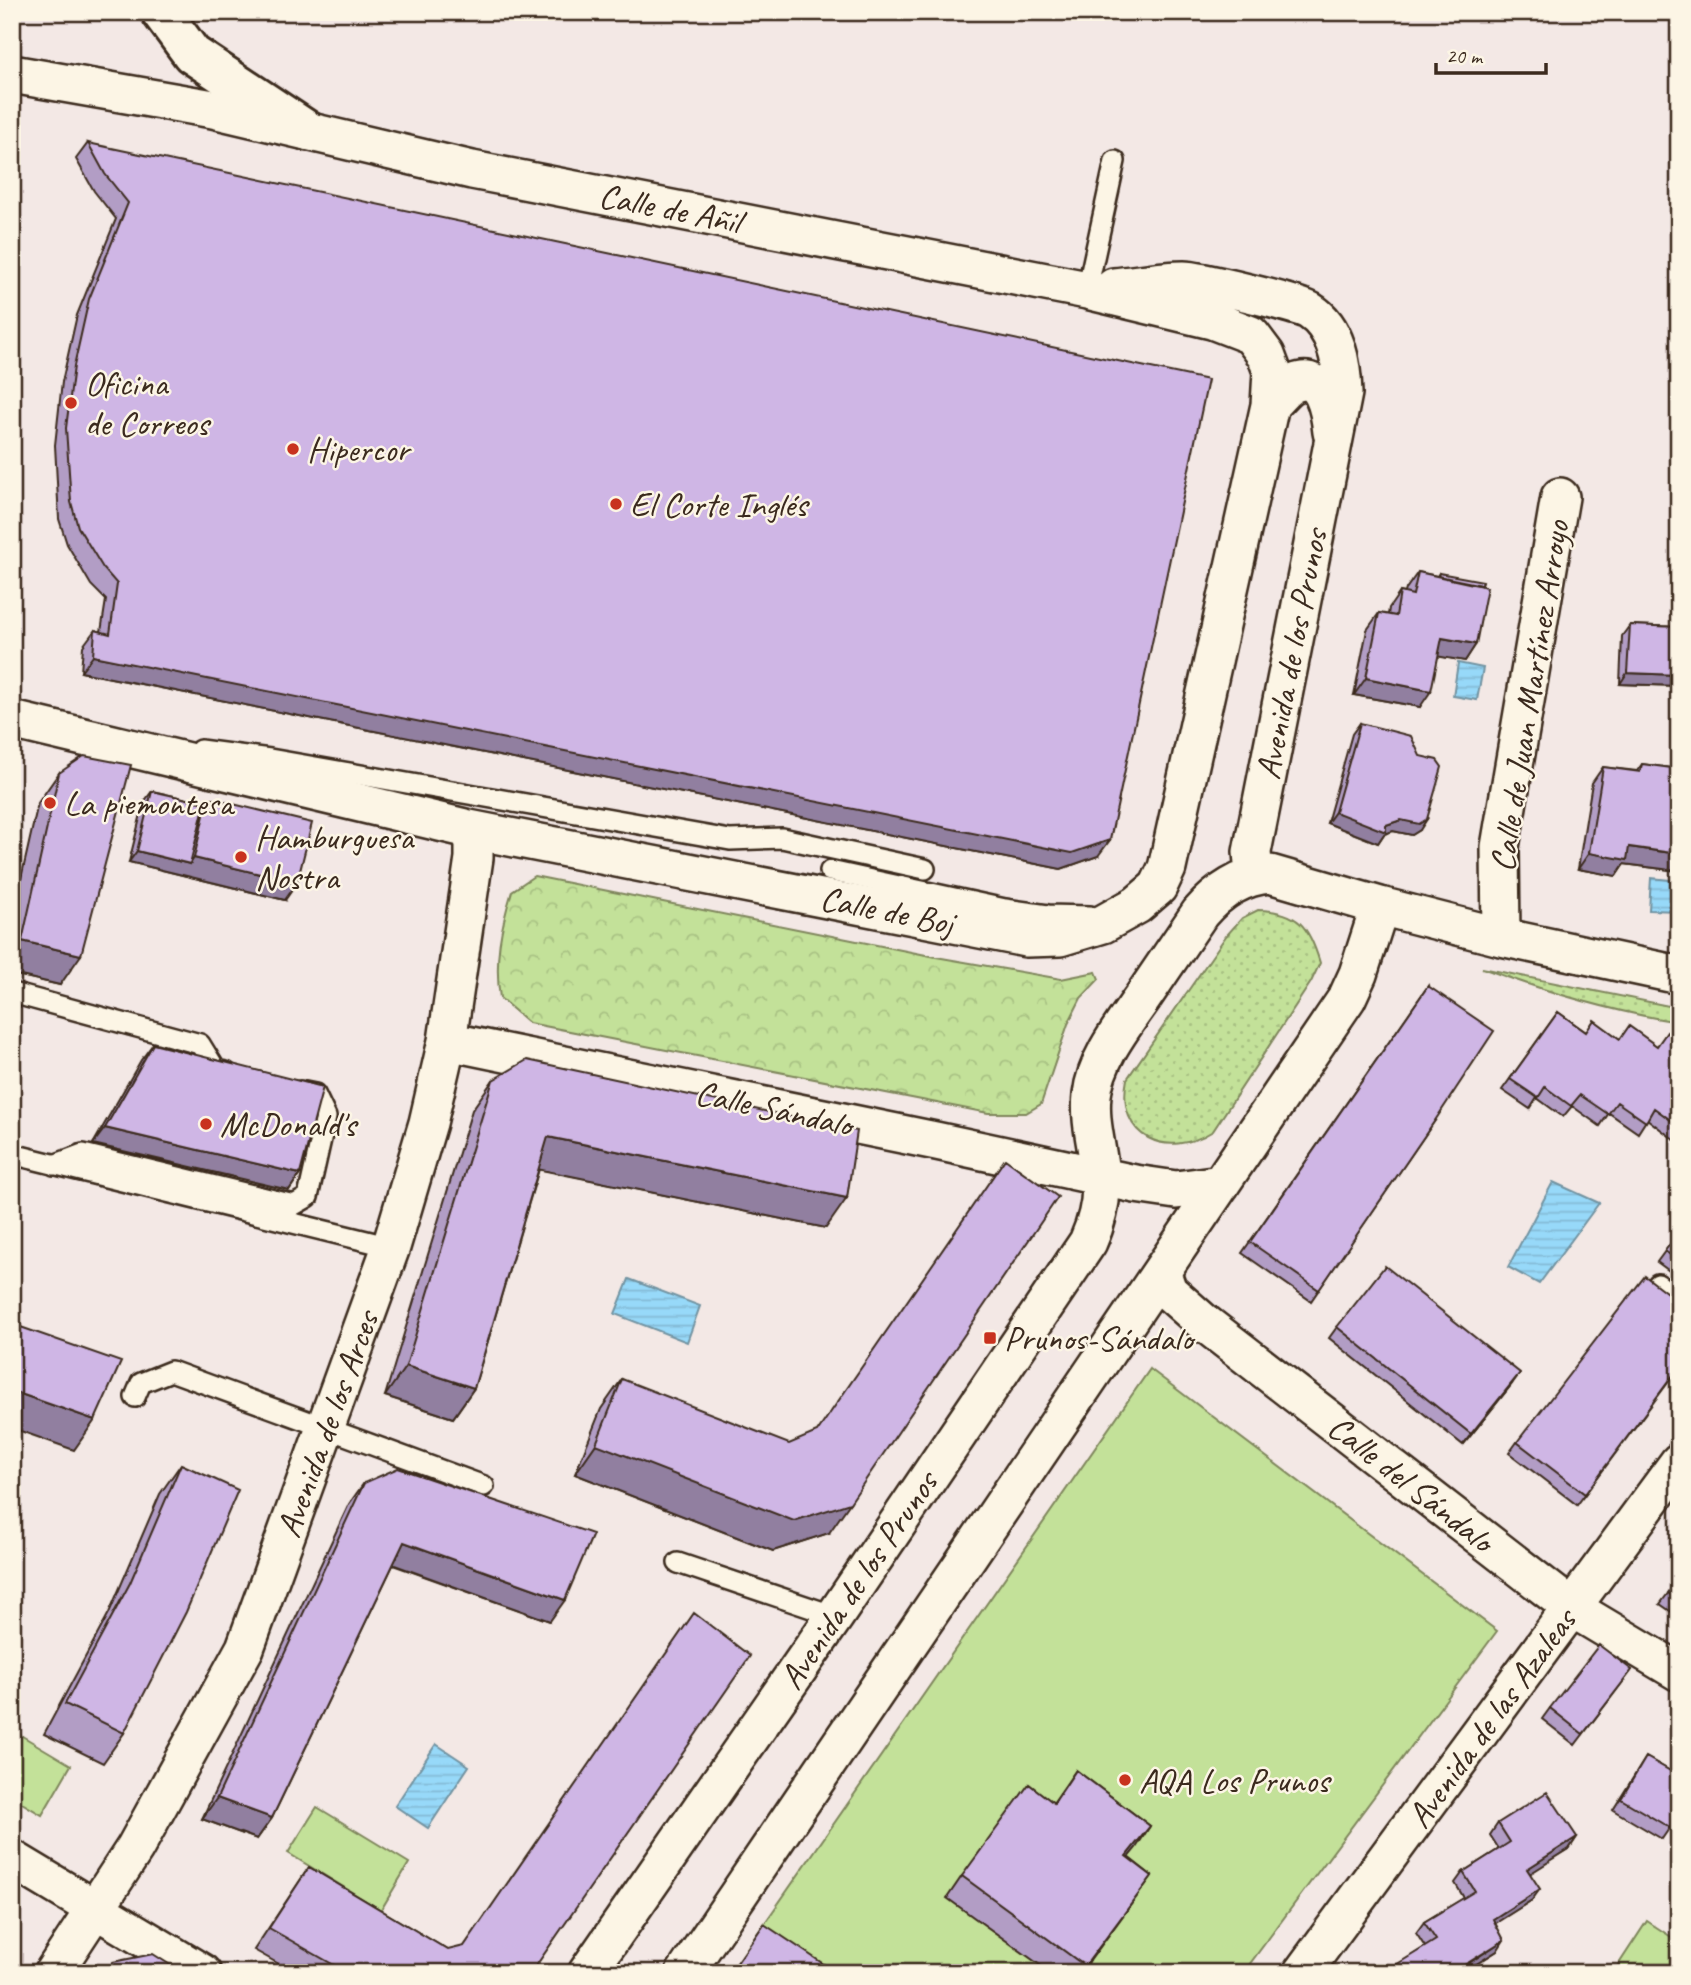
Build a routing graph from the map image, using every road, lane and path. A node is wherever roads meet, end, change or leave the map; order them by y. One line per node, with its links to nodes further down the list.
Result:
1 (161, 12): 3 (highway)
2 (12, 74): 3 (street, Calle de Añil)
3 (308, 131): 5 (street, Calle de Añil)
4 (1115, 161): 5 (lane)
5 (1087, 290): 6 (street, Calle de Añil); 7 (street, Avenida de los Prunos)
6 (1270, 405): 7 (street); 15 (street, Calle de Boj)
7 (1333, 437): 14 (street, Avenida de los Prunos)
8 (1560, 497): 17 (street, Calle de Juan Martínez Arroyo)
9 (12, 720): 10 (street, Calle de Boj)
10 (129, 747): 11 (street, Calle de Boj); 12 (lane)
11 (469, 828): 15 (street, Calle de Boj); 20 (street, Avenida de los Arces)
12 (925, 869)
13 (830, 871): 15 (lane)
14 (1254, 875): 16 (street); 25 (street, Avenida de los Prunos)
15 (1137, 905)
16 (1380, 906): 17 (street); 26 (street)
17 (1501, 937): 18 (street)
18 (1679, 975)
19 (12, 993): 21 (lane)
20 (447, 1041): 25 (street, Calle Sándalo); 27 (street, Avenida de los Arces)
21 (241, 1076)
22 (278, 1085): 24 (lane)
23 (12, 1154): 24 (lane)
24 (54, 1165): 27 (lane)
25 (1100, 1176): 26 (street); 37 (street, Avenida de los Prunos)
26 (1221, 1184): 28 (street)
27 (391, 1247): 32 (street, Avenida de los Arces)
28 (1162, 1274): 36 (street, Calle del Sándalo); 44 (street)
29 (1658, 1284): 30 (lane)
30 (1679, 1300)
31 (135, 1397): 32 (lane)
32 (326, 1427): 34 (lane); 40 (street, Avenida de los Arces)
33 (1679, 1462): 36 (street, Avenida de las Azaleas)
34 (484, 1486)
35 (678, 1563): 37 (lane)
36 (1572, 1608): 38 (street, Calle del Sándalo); 45 (street, Avenida de las Azaleas)
37 (835, 1616): 43 (street, Avenida de los Prunos)
38 (1679, 1672)
39 (12, 1859): 40 (street)
40 (97, 1909): 41 (street, Avenida de los Arces); 42 (street)
41 (53, 1973)
42 (202, 1973)
43 (587, 1973)
44 (685, 1973)
45 (1302, 1973)

